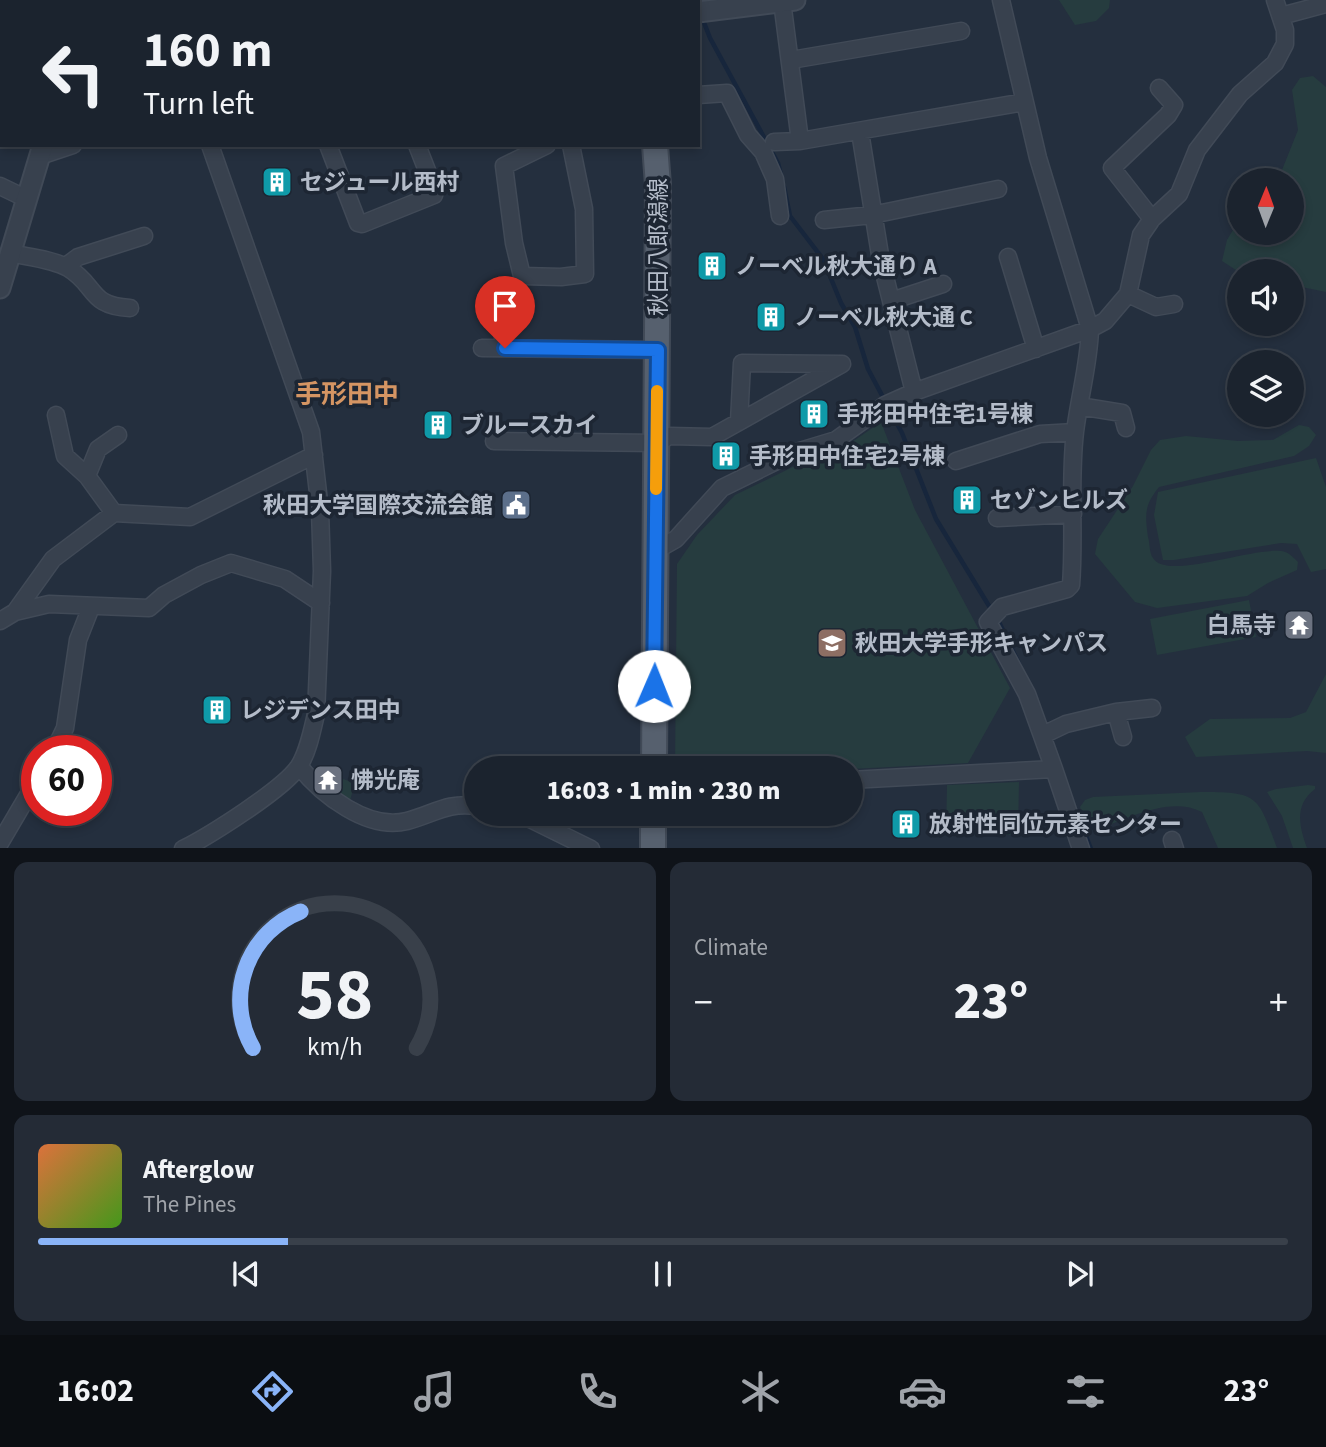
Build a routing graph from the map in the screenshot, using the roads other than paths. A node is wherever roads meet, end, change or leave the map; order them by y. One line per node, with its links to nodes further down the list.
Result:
1 (1001, 0): 11 (street)
2 (1275, 0): 6 (street)
3 (789, 1): 5 (street); 8 (street)
4 (1326, 4): 6 (street)
5 (700, 12)
6 (1281, 16): 28 (street)
7 (961, 31): 8 (street)
8 (791, 60): 13 (street)
9 (1159, 88): 28 (street)
10 (700, 95): 27 (street)
11 (1024, 102): 12 (street); 41 (street)
12 (860, 132): 13 (street); 26 (street)
13 (800, 141): 14 (street)
14 (774, 142)
15 (61, 147): 22 (street)
16 (212, 147): 55 (street)
17 (329, 147): 18 (street)
18 (418, 147)
19 (543, 147): 20 (street)
20 (571, 147)
21 (655, 147): 45 (main road, 秋田八郎潟線)
22 (42, 150): 25 (street)
23 (0, 186): 25 (street)
24 (998, 189): 26 (street)
25 (27, 199): 31 (street)
26 (872, 215): 29 (street); 37 (street)
27 (780, 216)
28 (1152, 219): 36 (street)
29 (824, 220)
30 (144, 236): 33 (street)
31 (9, 253): 33 (street); 35 (street)
32 (1008, 257): 44 (street)
33 (66, 266): 39 (street)
34 (943, 284): 37 (street)
35 (0, 288)
36 (1128, 294): 38 (street); 41 (street)
37 (891, 301): 46 (street)
38 (1174, 304)
39 (130, 308)
40 (498, 309): 43 (street)
41 (1090, 329): 44 (street); 47 (street)
42 (482, 348): 43 (street)
43 (505, 348): 45 (street)
44 (1036, 349): 46 (street)
45 (658, 350): 54 (main road, 秋田八郎潟線)
46 (914, 392): 61 (street)
47 (1079, 407): 50 (street); 51 (street)
48 (56, 415): 57 (street)
49 (739, 422): 49 (street); 54 (street)
50 (1126, 428)
51 (1075, 432): 56 (street); 59 (street)
52 (118, 435): 57 (street)
53 (494, 441): 54 (street)
54 (657, 443): 61 (main road, 秋田八郎潟線)
55 (314, 455): 58 (street); 62 (street)
56 (956, 461)
57 (88, 476): 58 (street)
58 (114, 513): 64 (street)
59 (1073, 514): 60 (street); 69 (street)
60 (997, 518)
61 (655, 551): 71 (main road, 秋田八郎潟線)
62 (321, 603): 63 (street); 72 (street)
63 (91, 607): 64 (street); 68 (street)
64 (15, 612): 65 (street)
65 (0, 621)
66 (1152, 708): 67 (street)
67 (1116, 712): 69 (street); 70 (street)
68 (62, 735)
69 (1043, 735): 73 (street)
70 (1124, 737)
71 (654, 756)
72 (299, 766): 75 (street); 80 (street)
73 (1054, 769): 74 (street); 83 (street)
74 (863, 779)
75 (464, 806)
76 (21, 807): 79 (street)
77 (544, 826): 81 (street)
78 (653, 826): 82 (main road)
79 (0, 843)
80 (185, 848)
81 (589, 848)
82 (653, 848)
83 (1082, 848)

